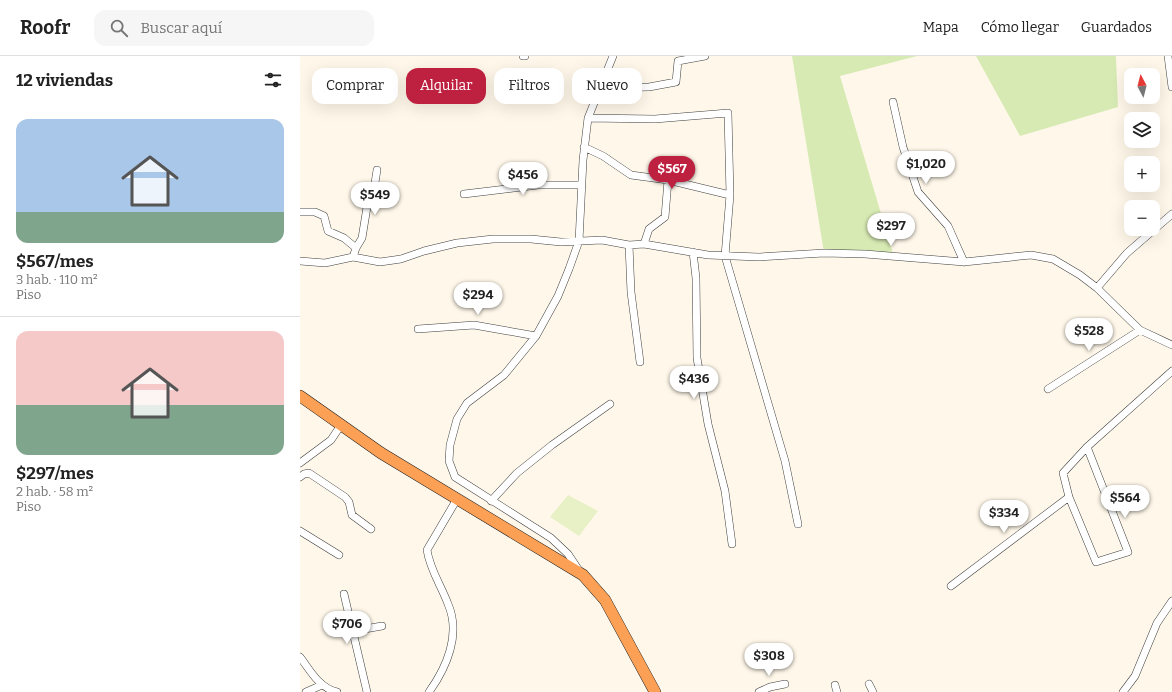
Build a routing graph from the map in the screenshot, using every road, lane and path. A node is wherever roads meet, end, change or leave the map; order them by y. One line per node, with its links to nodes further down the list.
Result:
1 (614, 56): 4 (street)
2 (705, 56): 5 (street)
3 (1168, 56): 6 (street)
4 (608, 68)
5 (642, 87)
6 (1172, 88)
7 (893, 102): 26 (street)
8 (593, 104): 9 (street)
9 (588, 118): 10 (street); 15 (street)
10 (584, 147): 12 (street); 13 (street)
11 (377, 170): 21 (street)
12 (668, 180): 15 (street); 20 (street)
13 (582, 185): 14 (street); 18 (street)
14 (464, 194)
15 (730, 195): 23 (street)
16 (300, 212): 21 (street)
17 (1172, 214): 27 (street)
18 (580, 241): 19 (street); 24 (street); 30 (street)
19 (629, 244): 20 (street); 32 (street)
20 (644, 244): 22 (street)
21 (356, 248): 24 (street)
22 (694, 252): 23 (street); 47 (street)
23 (725, 256): 26 (street); 44 (street)
24 (353, 257): 25 (street)
25 (300, 262)
26 (964, 262): 27 (street)
27 (1097, 288): 29 (street)
28 (418, 329): 30 (street)
29 (1140, 330): 31 (street); 34 (street)
30 (536, 336): 43 (street)
31 (1172, 345)
32 (640, 362)
33 (1172, 371): 38 (street)
34 (1048, 389)
35 (300, 396): 37 (highway)
36 (610, 404): 43 (street)
37 (341, 425): 39 (street); 42 (highway)
38 (1087, 447): 41 (street); 41 (street)
39 (300, 463)
40 (300, 477): 45 (street)
41 (1069, 497): 50 (street)
42 (457, 499): 49 (highway); 62 (street)
43 (491, 501): 49 (street)
44 (798, 524)
45 (371, 529)
46 (300, 532): 48 (street)
47 (732, 544)
48 (339, 555)
49 (583, 575): 63 (highway)
50 (950, 586)
51 (344, 594): 54 (street)
52 (1172, 601): 66 (street)
53 (382, 626): 54 (street)
54 (353, 631): 61 (street)
55 (300, 657): 58 (street)
56 (785, 684): 64 (street)
57 (869, 684): 65 (street)
58 (322, 685): 59 (street); 60 (street)
59 (306, 692)
60 (336, 692)
61 (367, 692)
62 (429, 692)
63 (654, 692)
64 (759, 692)
65 (873, 692)
66 (1123, 692)

